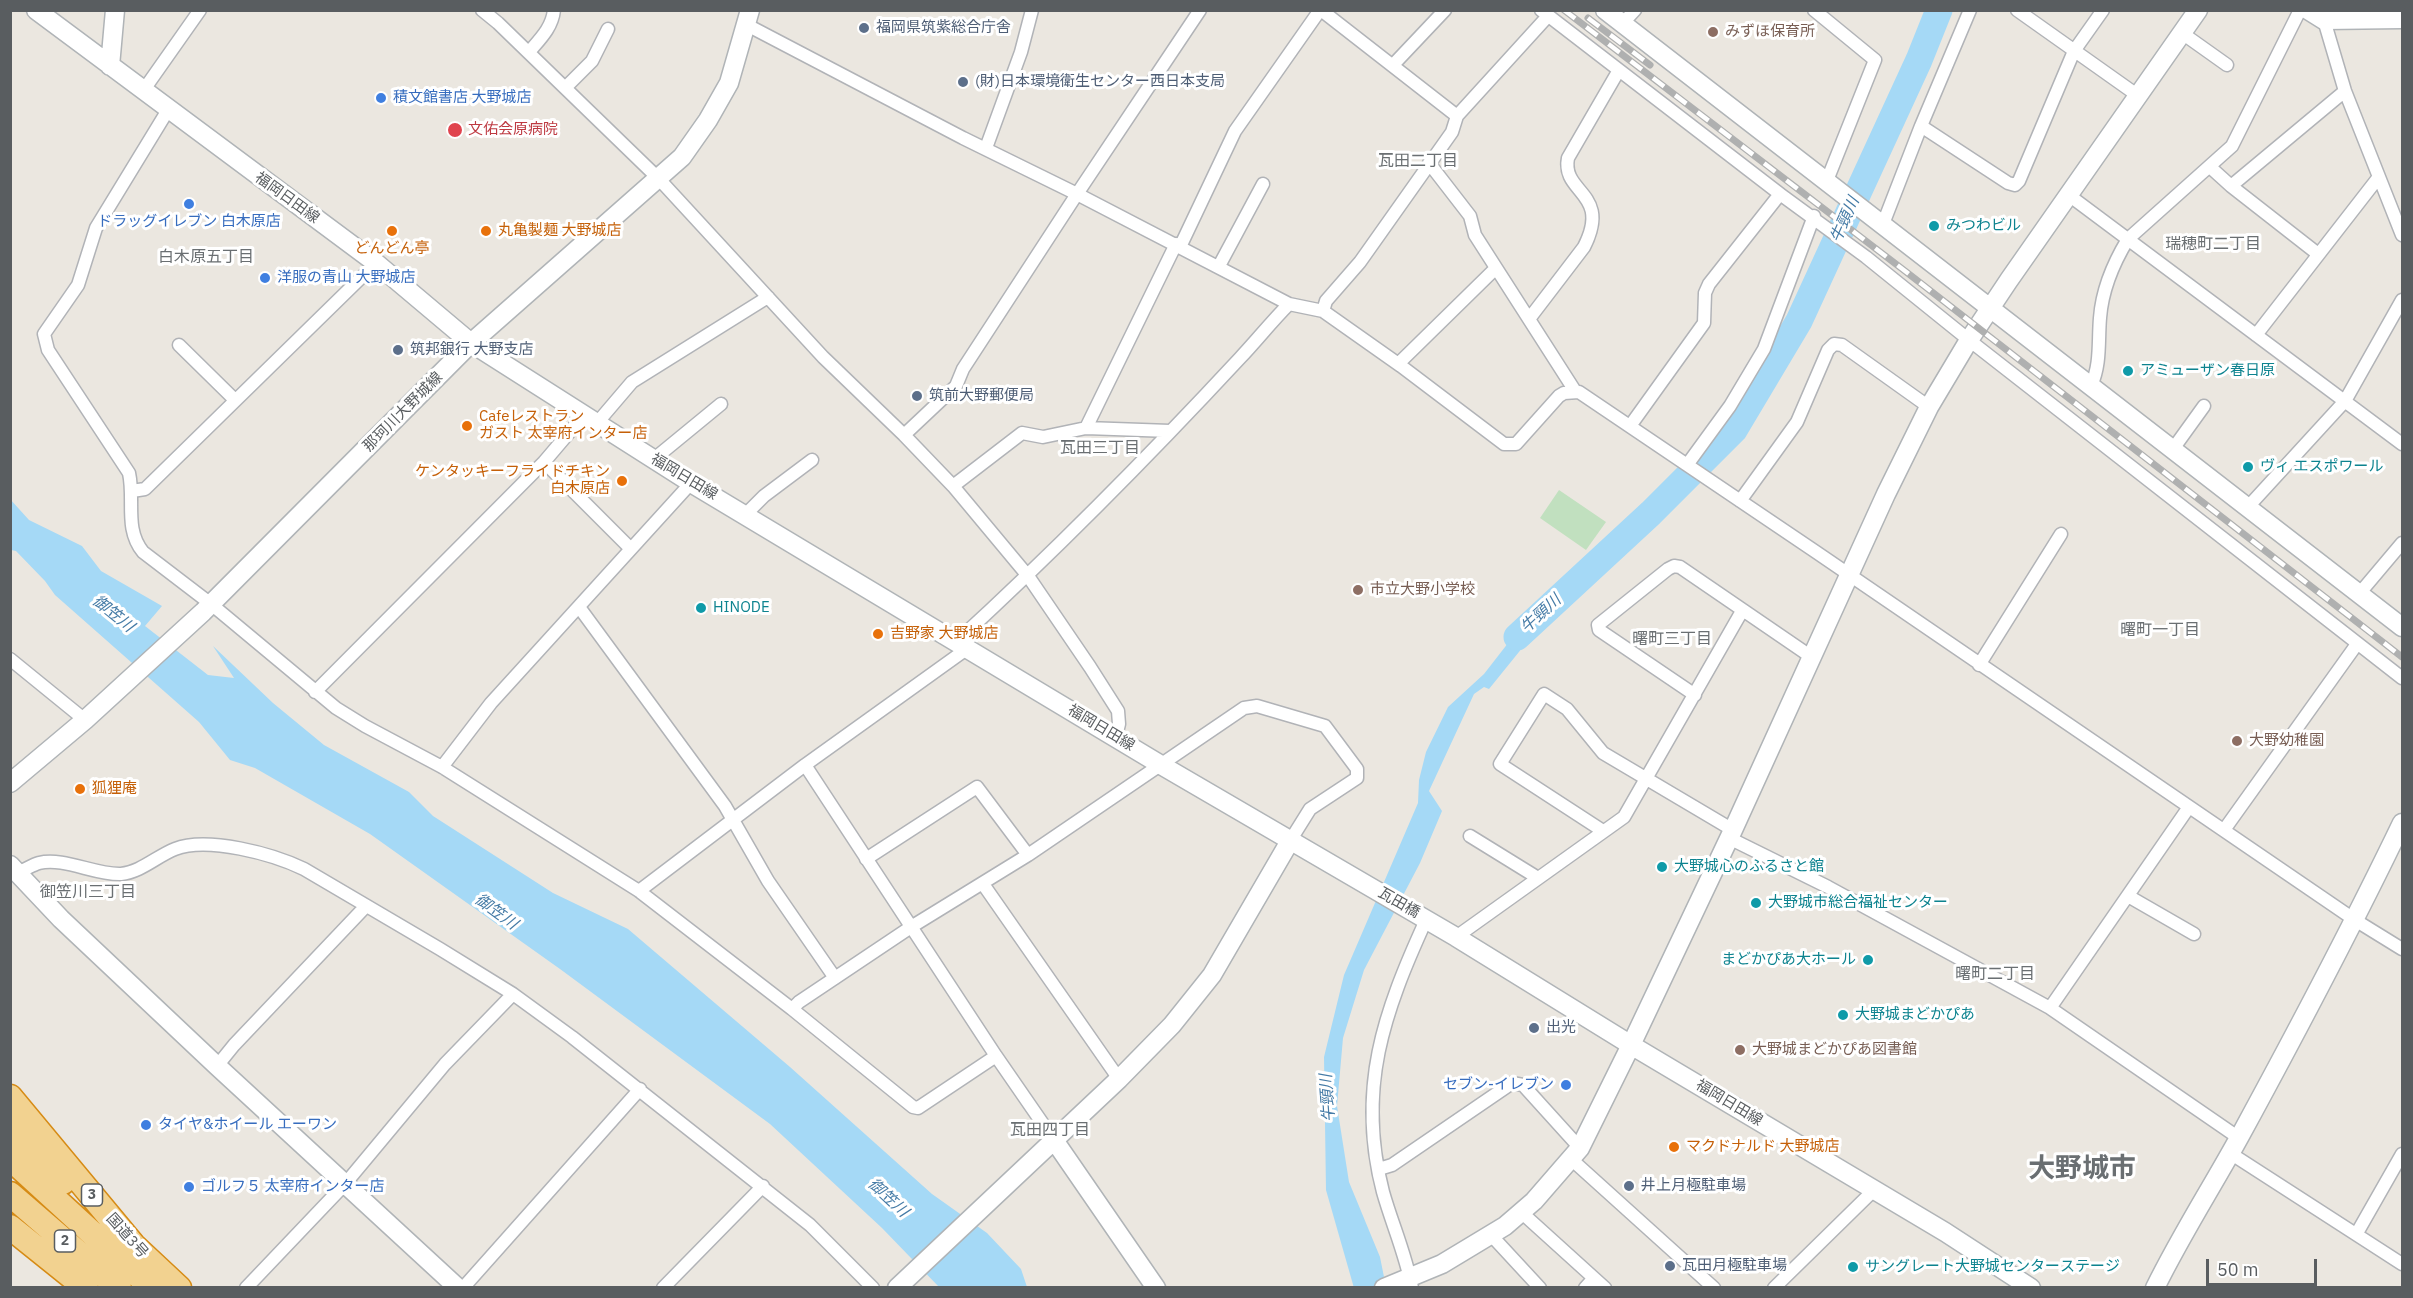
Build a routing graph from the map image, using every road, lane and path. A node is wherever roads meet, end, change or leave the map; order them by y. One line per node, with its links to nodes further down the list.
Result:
1 (36, 10): 30 (street, 福岡日田線)
2 (115, 10): 30 (street)
3 (200, 10): 33 (street)
4 (482, 10): 27 (street)
5 (554, 10): 27 (street)
6 (1032, 10): 39 (street)
7 (1200, 10): 47 (street)
8 (1321, 10): 28 (street); 54 (street)
9 (1445, 10): 28 (street)
10 (1605, 10): 23 (street)
11 (1635, 10): 23 (street)
12 (1814, 10): 44 (street)
13 (1970, 10): 38 (street)
14 (2017, 10): 26 (street)
15 (2103, 10): 26 (street)
16 (2198, 10): 25 (street)
17 (2300, 10): 41 (street)
18 (2308, 10): 21 (street)
19 (1545, 14): 31 (street); 37 (street)
20 (748, 18): 39 (street); 43 (street, 那珂川大野城線)
21 (2324, 20): 22 (street); 34 (street)
22 (2403, 20)
23 (1622, 24): 44 (street)
24 (608, 29): 32 (street)
25 (2182, 33): 29 (street); 35 (street)
26 (2074, 51): 35 (street); 38 (street)
27 (529, 52): 32 (street)
28 (1393, 65): 37 (street)
29 (2227, 65)
30 (110, 66): 33 (street, 福岡日田線)
31 (1619, 70): 48 (street); 64 (street)
32 (566, 87): 43 (street)
33 (143, 91): 36 (street, 福岡日田線)
34 (2345, 91): 42 (street); 46 (street)
35 (2137, 95): 49 (street)
36 (168, 110): 56 (street, 福岡日田線); 90 (street)
37 (1457, 116): 40 (street)
38 (1921, 126): 51 (street)
39 (986, 148): 47 (street)
40 (1429, 163): 58 (street); 63 (street)
41 (2210, 167): 46 (street); 53 (street)
42 (2378, 178): 52 (street); 55 (street)
43 (659, 179): 59 (street); 67 (street, 那珂川大野城線)
44 (1826, 183): 51 (street)
45 (1263, 184): 57 (street)
46 (2231, 186): 55 (street)
47 (1077, 194): 54 (street); 81 (street)
48 (1780, 194): 50 (street); 78 (street)
49 (2070, 196): 53 (street); 62 (street)
50 (1814, 216): 66 (street); 87 (street)
51 (1882, 224): 62 (street)
52 (2403, 235)
53 (2128, 239): 65 (street); 70 (street)
54 (1178, 246): 57 (street); 79 (street)
55 (2318, 254): 65 (street)
56 (376, 263): 67 (street, 福岡日田線); 72 (street)
57 (1218, 266): 61 (street)
58 (1496, 268): 64 (street); 69 (street)
59 (768, 297): 77 (street); 81 (street)
60 (2403, 300): 73 (street)
61 (1289, 304): 63 (street); 80 (street)
62 (1991, 308): 66 (street); 70 (street)
63 (1323, 311): 69 (street)
64 (1529, 320): 71 (street)
65 (2256, 334): 73 (street)
66 (1969, 340): 76 (street); 104 (street)
67 (471, 344): 77 (street, 福岡日田線); 101 (street, 那珂川大野城線)
68 (179, 345): 72 (street)
69 (1398, 364): 71 (street)
70 (2091, 386): 83 (street)
71 (1575, 391): 78 (street)
72 (234, 400): 90 (street)
73 (2345, 401): 82 (street); 92 (street)
74 (721, 404): 84 (street)
75 (2204, 406): 83 (street)
76 (1929, 407): 91 (street); 97 (street)
77 (590, 419): 84 (street, 福岡日田線); 86 (street)
78 (1630, 426): 87 (street)
79 (1086, 428): 80 (street); 89 (street)
80 (1170, 431): 98 (street)
81 (904, 435): 89 (street)
82 (2403, 444)
83 (2173, 448): 92 (street)
84 (654, 459): 88 (street, 福岡日田線)
85 (812, 460): 93 (street)
86 (544, 462): 96 (street); 110 (street)
87 (1687, 465): 91 (street)
88 (691, 483): 93 (street, 福岡日田線); 96 (street)
89 (953, 486): 98 (street)
90 (132, 491): 101 (street)
91 (1737, 499): 97 (street)
92 (2247, 508): 99 (street)
93 (746, 514): 105 (street, 福岡日田線)
94 (2061, 534): 108 (street)
95 (2403, 543): 99 (street)
96 (630, 548): 100 (street)
97 (1850, 575): 106 (street); 108 (street)
98 (1028, 576): 105 (street); 113 (street)
99 (2359, 594): 103 (street)
100 (579, 607): 116 (street); 120 (street)
101 (207, 608): 110 (street); 112 (street, 那珂川大野城線)
102 (1742, 611): 106 (street); 111 (street); 111 (street)
103 (2403, 627)
104 (2357, 644): 109 (street); 122 (street)
105 (962, 645): 113 (street, 福岡日田線); 114 (street)
106 (1813, 658): 124 (street)
107 (10, 659): 112 (street)
108 (1979, 665): 119 (street)
109 (2403, 678)
110 (315, 692): 116 (street)
111 (1695, 695): 117 (street)
112 (85, 720): 118 (street, 那珂川大野城線)
113 (1116, 736): 115 (street, 福岡日田線)
114 (805, 765): 120 (street); 128 (street)
115 (1161, 765): 126 (street, 福岡日田線); 126 (street); 127 (street)
116 (442, 767): 133 (street)
117 (1647, 778): 123 (street); 123 (street); 124 (street)
118 (10, 783)
119 (2188, 807): 122 (street); 134 (street)
120 (734, 819): 133 (street); 142 (street)
121 (2403, 823): 137 (street)
122 (2224, 830): 137 (street)
123 (1604, 831): 130 (street)
124 (1731, 834): 145 (street); 146 (street)
125 (1470, 836): 130 (street)
126 (1290, 840): 132 (street, 福岡日田線); 149 (street)
127 (1028, 855): 128 (street); 131 (street)
128 (866, 859): 138 (street)
129 (14, 869): 135 (street); 148 (street)
130 (1538, 878): 140 (street)
131 (983, 884): 138 (street); 149 (street)
132 (1371, 887): 136 (street, 瓦田橋)
133 (639, 891): 144 (street)
134 (2128, 896): 139 (street); 145 (street)
135 (366, 906): 143 (street); 148 (street)
136 (1426, 920): 140 (street, 福岡日田線); 158 (street)
137 (2355, 920): 141 (street); 154 (street)
138 (911, 927): 142 (street); 147 (street)
139 (2194, 934)
140 (1456, 937): 146 (street, 福岡日田線)
141 (2403, 949)
142 (835, 978): 144 (street)
143 (513, 994): 150 (street); 159 (street)
144 (792, 1008): 147 (street)
145 (2050, 1008): 154 (street)
146 (1631, 1045): 155 (street); 161 (street, 福岡日田線)
147 (996, 1056): 153 (street)
148 (217, 1066): 159 (street)
149 (1119, 1079): 153 (street)
150 (640, 1089): 160 (street); 177 (street)
151 (10, 1097): 167 (highway, 国道3号 / 3)
152 (10, 1128): 167 (highway)
153 (1054, 1140): 180 (street); 181 (street)
154 (2234, 1145): 165 (street); 187 (street)
155 (1575, 1154): 158 (street); 163 (street); 184 (street)
156 (2403, 1154): 165 (street)
157 (10, 1158): 173 (highway, 2)
158 (1379, 1169): 169 (street)
159 (345, 1184): 175 (street); 176 (street)
160 (763, 1186): 178 (street); 179 (street)
161 (1875, 1189): 185 (street); 186 (street, 福岡日田線)
162 (10, 1194): 172 (highway, 2)
163 (1521, 1212): 166 (street); 170 (street)
164 (10, 1227): 171 (highway)
165 (2357, 1233): 168 (street)
166 (1491, 1235): 169 (street); 182 (street)
167 (133, 1245): 174 (highway, 国道3号 / 3)
168 (2403, 1264)
169 (1401, 1283)
170 (1590, 1283): 183 (street)
171 (86, 1287)
172 (119, 1287)
173 (152, 1287)
174 (179, 1287)
175 (246, 1287)
176 (458, 1287)
177 (463, 1287)
178 (663, 1287)
179 (873, 1287)
180 (897, 1287)
181 (1156, 1287)
182 (1540, 1287)
183 (1605, 1287)
184 (1714, 1287)
185 (1774, 1287)
186 (2031, 1287)
187 (2155, 1287)

